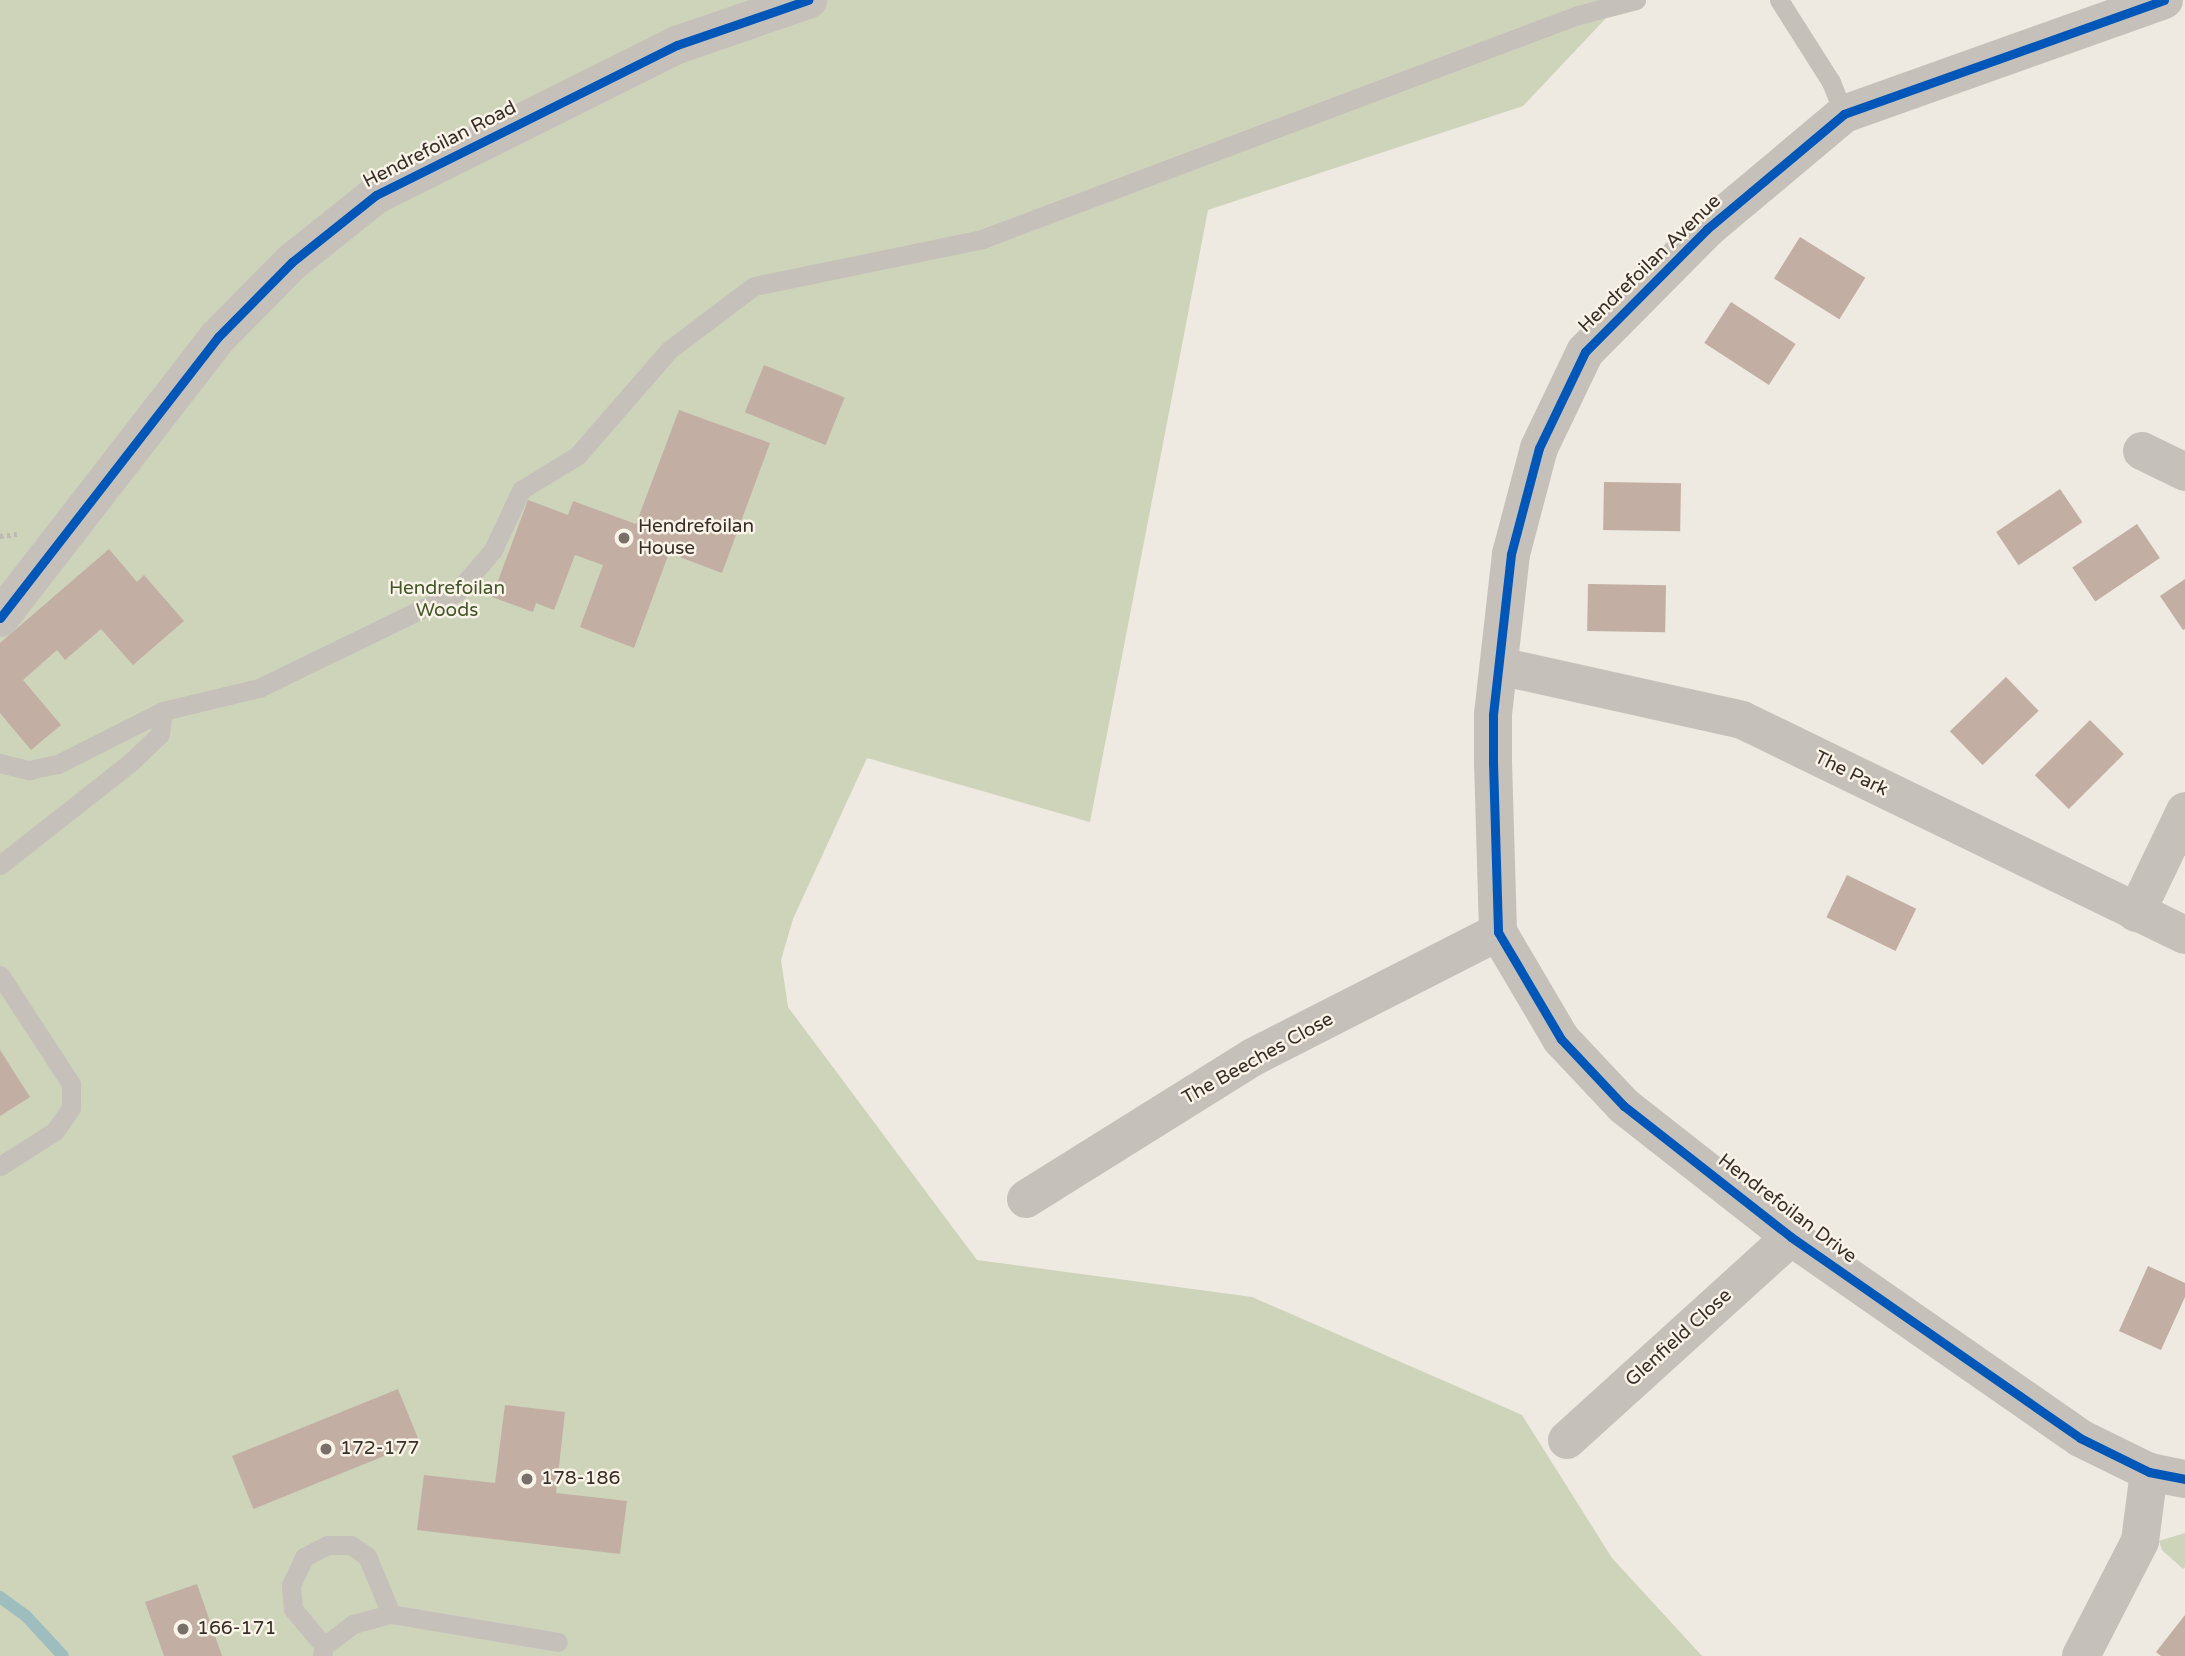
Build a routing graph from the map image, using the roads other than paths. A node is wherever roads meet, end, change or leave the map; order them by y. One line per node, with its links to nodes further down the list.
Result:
1 (808, 0): 8 (street, Hendrefoilan Road)
2 (1636, 0): 10 (lane)
3 (1779, 0): 5 (lane)
4 (2164, 0): 5 (street, Hendrefoilan Avenue)
5 (1844, 114): 9 (street, Hendrefoilan Avenue)
6 (2142, 451): 7 (street)
7 (2185, 472)
8 (0, 618)
9 (1499, 666): 14 (street, The Park); 15 (street, Hendrefoilan Avenue)
10 (163, 711): 11 (lane); 13 (lane)
11 (0, 763)
12 (2185, 811): 14 (street)
13 (0, 865)
14 (2136, 913): 16 (street, The Park)
15 (1498, 932): 19 (street, The Beeches Close); 20 (street, Hendrefoilan Drive)
16 (2185, 935)
17 (0, 975): 18 (lane)
18 (0, 1166)
19 (1026, 1199)
20 (1791, 1237): 21 (street, Glenfield Close); 22 (street, Hendrefoilan Drive)
21 (1567, 1440)
22 (2167, 1476): 26 (street)
23 (391, 1614): 24 (lane); 25 (lane); 25 (lane)
24 (558, 1642)
25 (323, 1651)
26 (2081, 1656)

